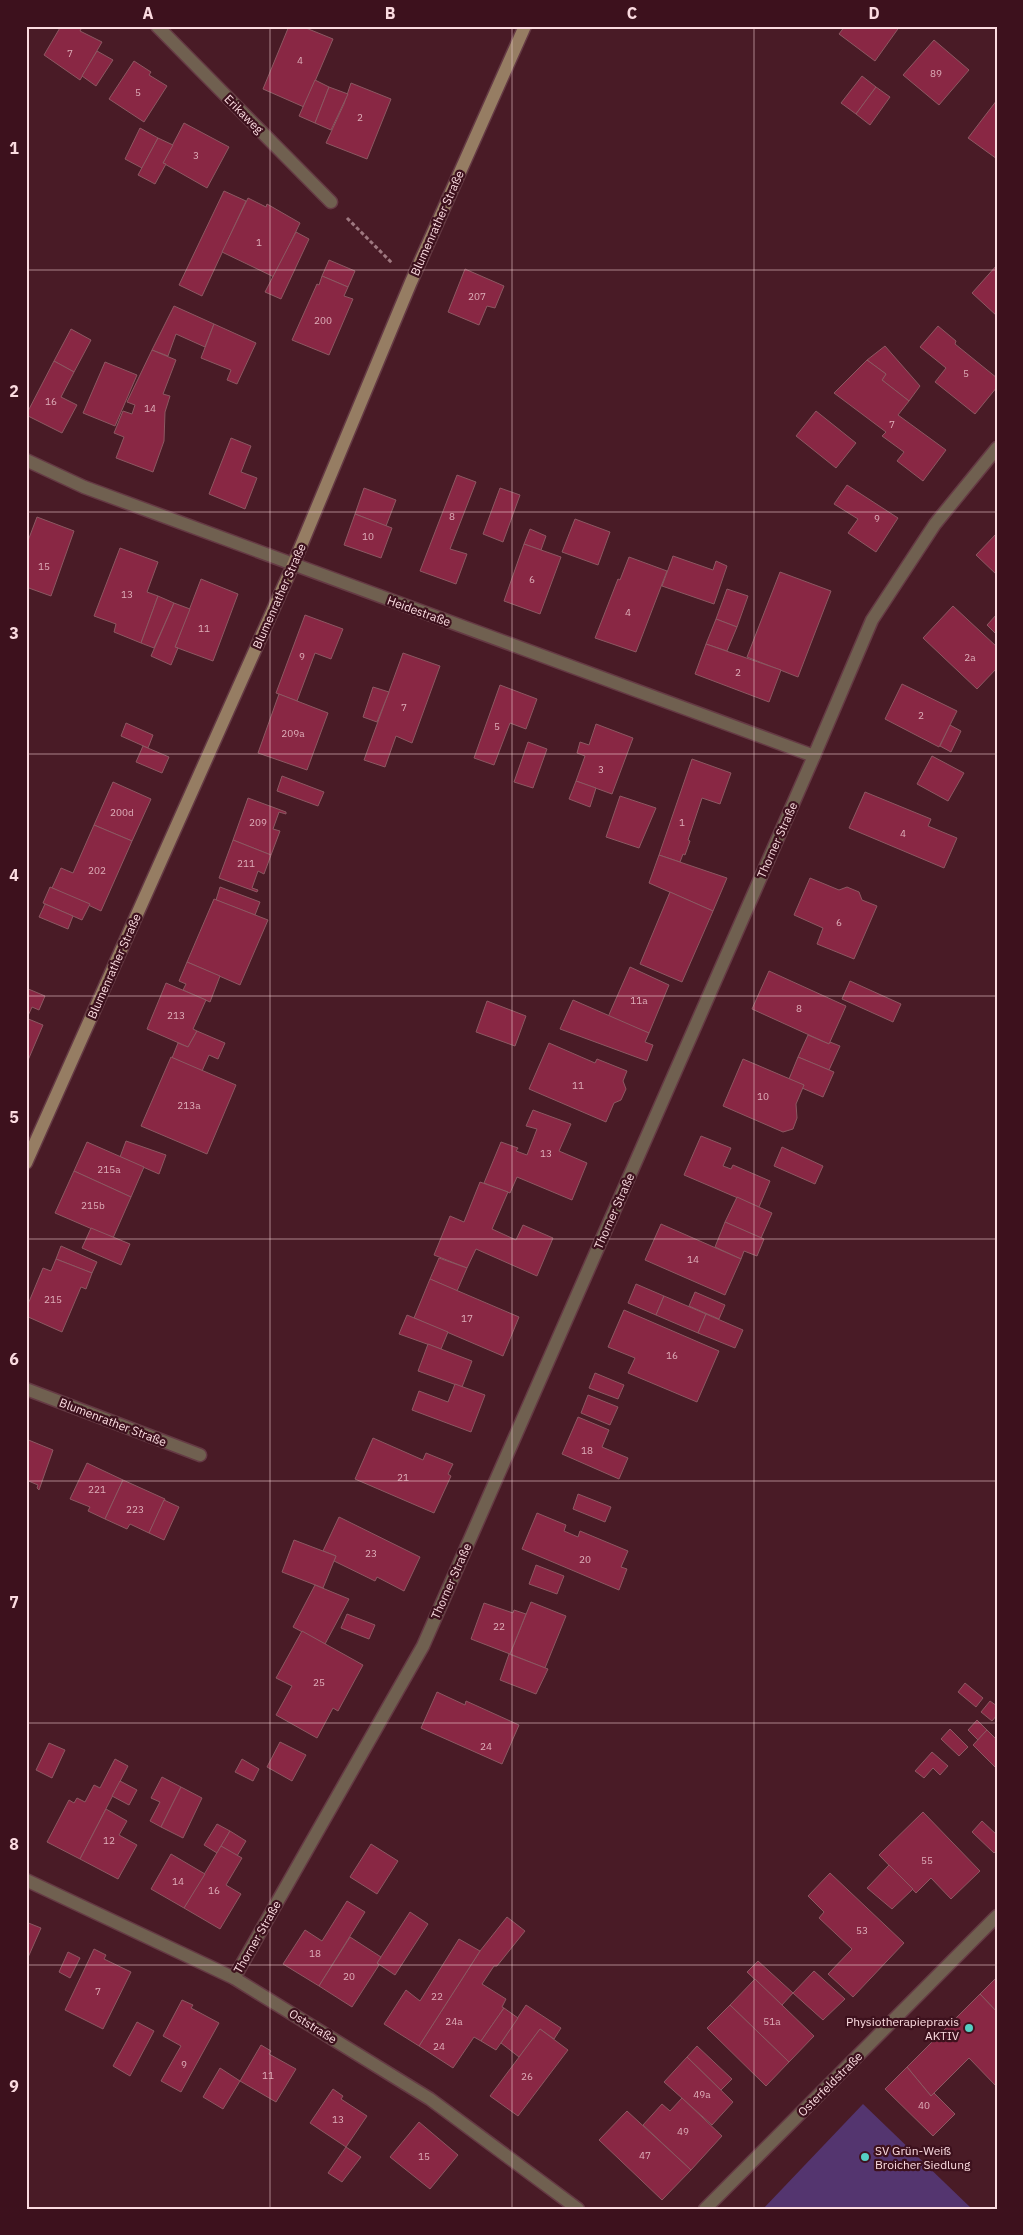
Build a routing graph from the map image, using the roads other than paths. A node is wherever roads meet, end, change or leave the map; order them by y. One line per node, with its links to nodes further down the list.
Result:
1 (157, 26): 3 (street, Erikaweg)
2 (524, 26): 6 (street, Blumenrather Straße)
3 (331, 202)
4 (997, 448): 7 (street, Thorner Straße)
5 (26, 460): 6 (street, Heidestraße)
6 (293, 565): 7 (street, Heidestraße); 8 (street, Blumenrather Straße)
7 (814, 756): 13 (street, Thorner Straße)
8 (26, 1163)
9 (26, 1389): 10 (street, Blumenrather Straße)
10 (200, 1455)
11 (26, 1880): 13 (street, Oststraße)
12 (997, 1916): 15 (street, Osterfeldstraße)
13 (234, 1978): 14 (street, Oststraße)
14 (578, 2209)
15 (705, 2209)

